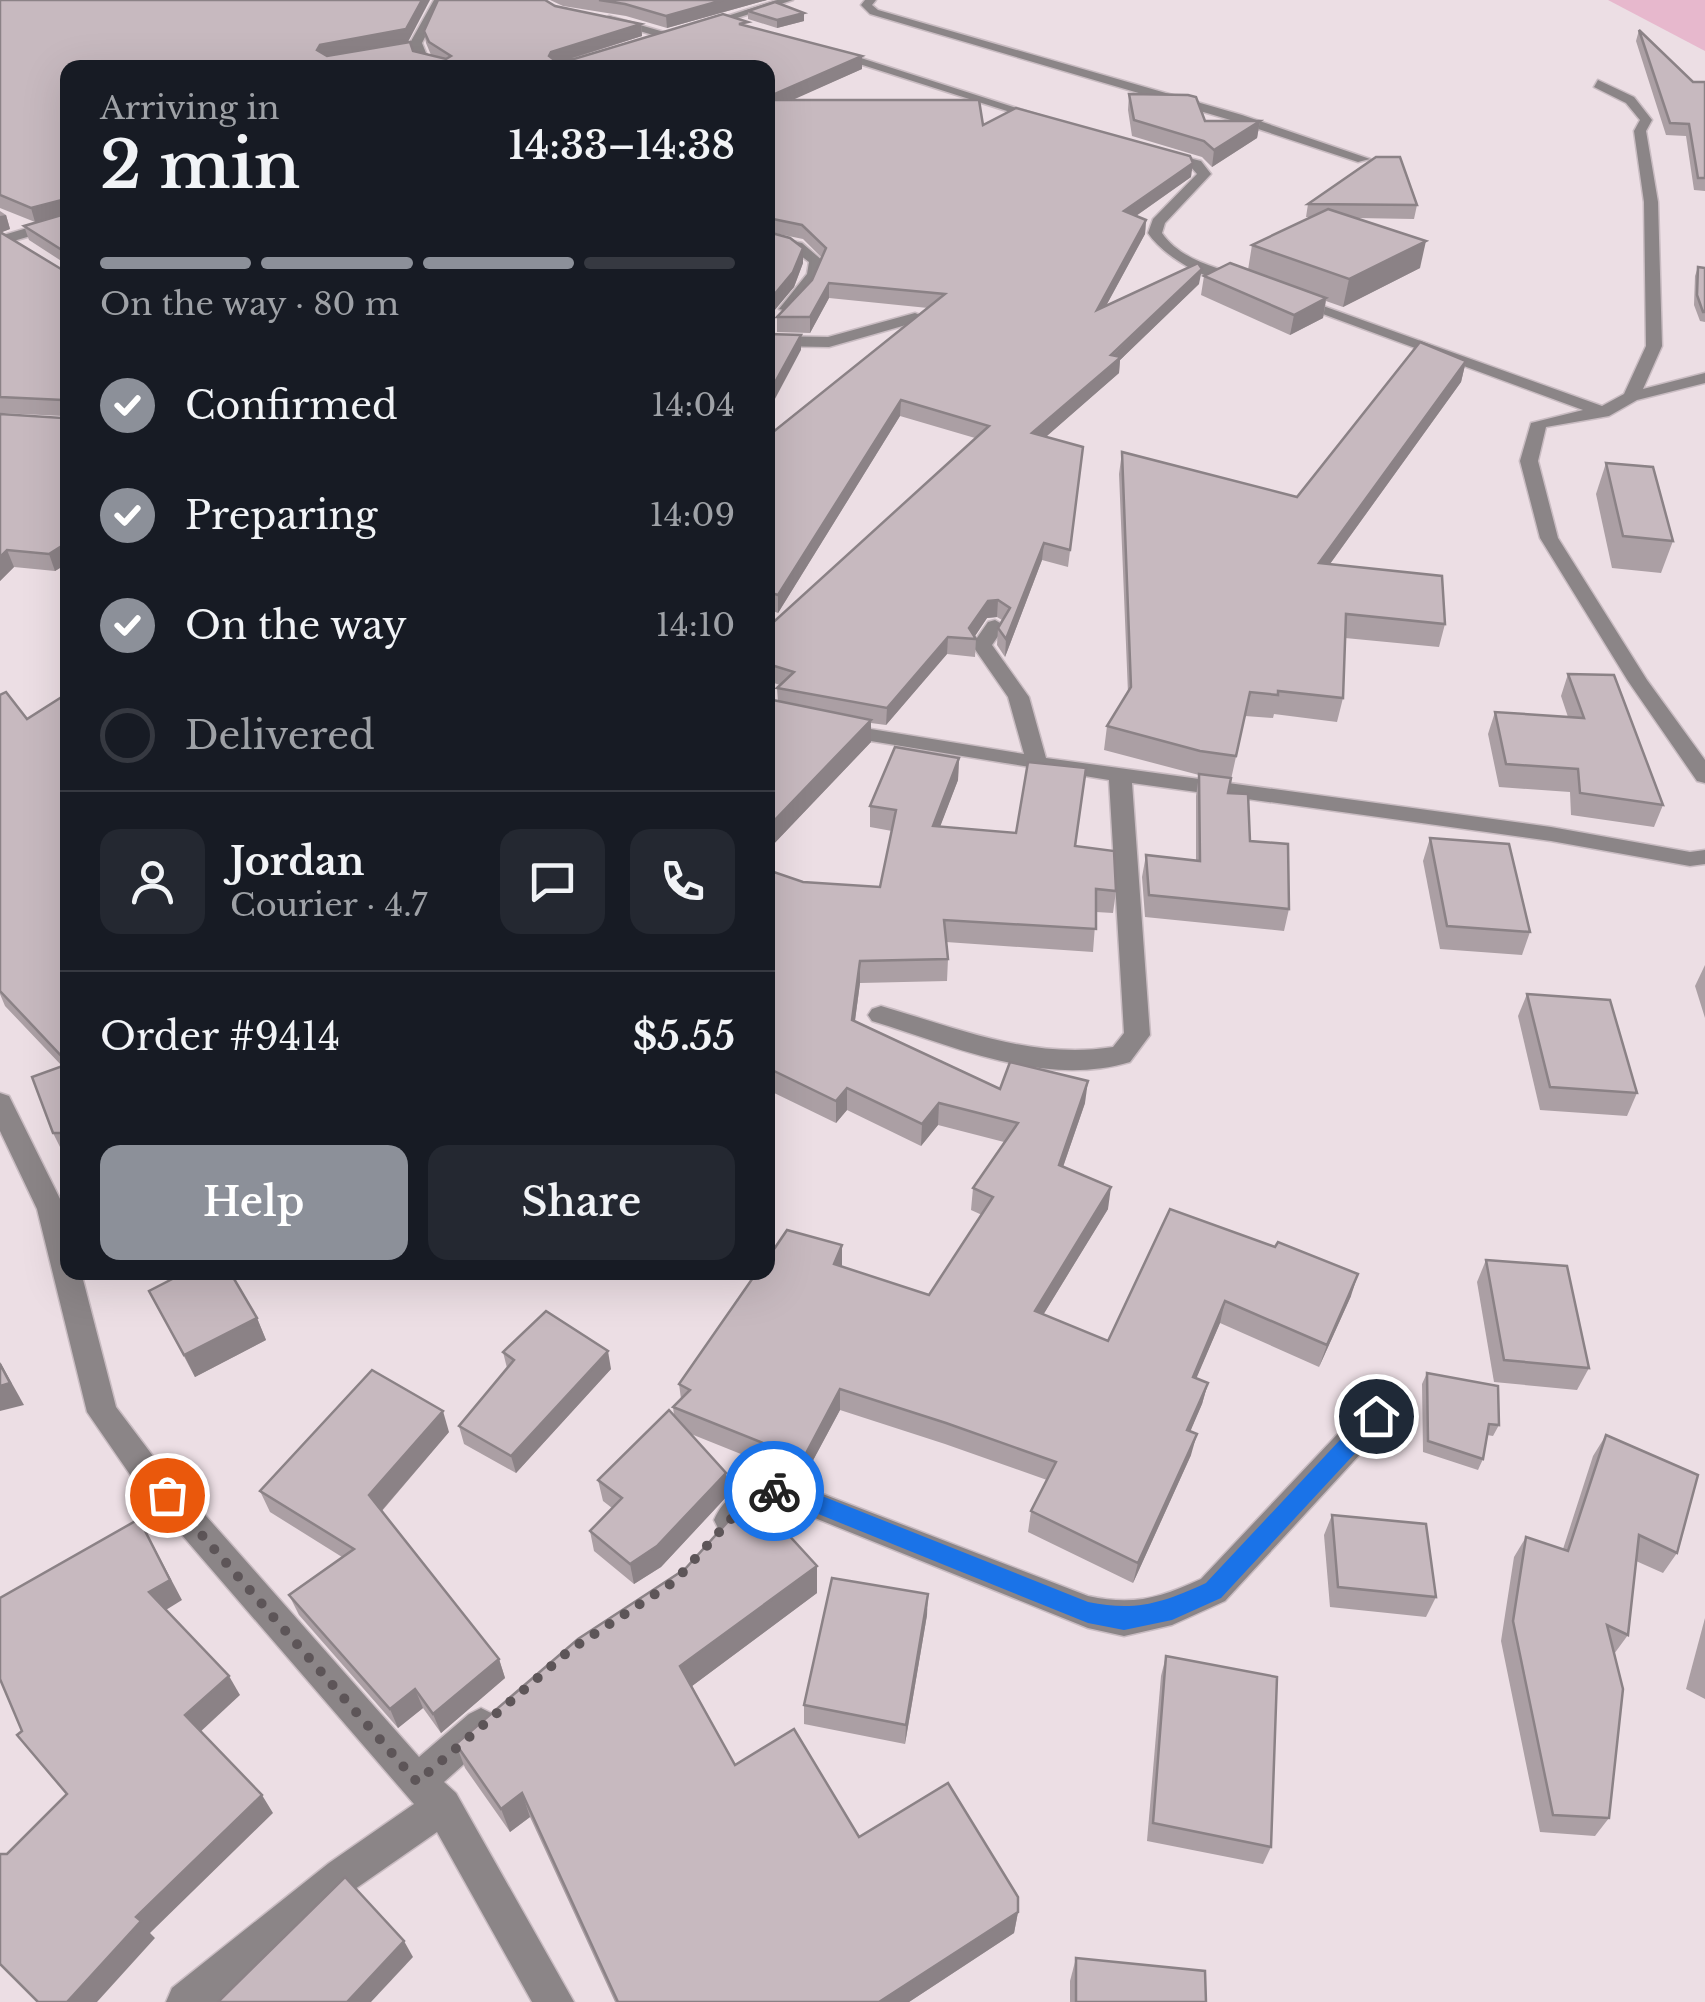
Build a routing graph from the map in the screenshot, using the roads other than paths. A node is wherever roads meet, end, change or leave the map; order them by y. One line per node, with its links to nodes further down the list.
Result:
1 (439, 0): 9 (street)
2 (788, 0): 5 (street)
3 (871, 0): 16 (street)
4 (590, 18): 7 (street)
5 (724, 20): 6 (street); 7 (street)
6 (762, 31)
7 (666, 36): 8 (street)
8 (649, 42)
9 (417, 47): 11 (street); 12 (street)
10 (818, 48): 14 (street)
11 (399, 50)
12 (424, 60)
13 (1598, 84): 28 (street)
14 (1058, 122)
15 (1149, 149): 22 (street)
16 (1363, 159)
17 (60, 222): 19 (street)
18 (16, 223): 19 (street)
19 (33, 230): 21 (street)
20 (775, 241): 25 (street)
21 (9, 242)
22 (1259, 286)
23 (1276, 293): 29 (street)
24 (915, 318): 26 (street)
25 (775, 324)
26 (775, 341)
27 (1705, 378): 28 (street)
28 (1631, 398): 29 (street)
29 (1603, 412): 34 (street)
30 (995, 626): 32 (street)
31 (822, 726): 32 (street)
32 (1036, 762): 33 (street)
33 (1120, 774): 35 (street); 38 (street)
34 (1705, 776)
35 (1670, 856): 36 (street); 37 (street)
36 (1705, 857)
37 (1705, 868)
38 (881, 1015)
39 (0, 1103): 40 (street)
40 (60, 1245)
41 (69, 1280): 45 (street)
42 (1376, 1416): 43 (street)
43 (713, 1539)
44 (500, 1710): 45 (street)
45 (430, 1794): 46 (street); 47 (street)
46 (186, 2002)
47 (554, 2002)

